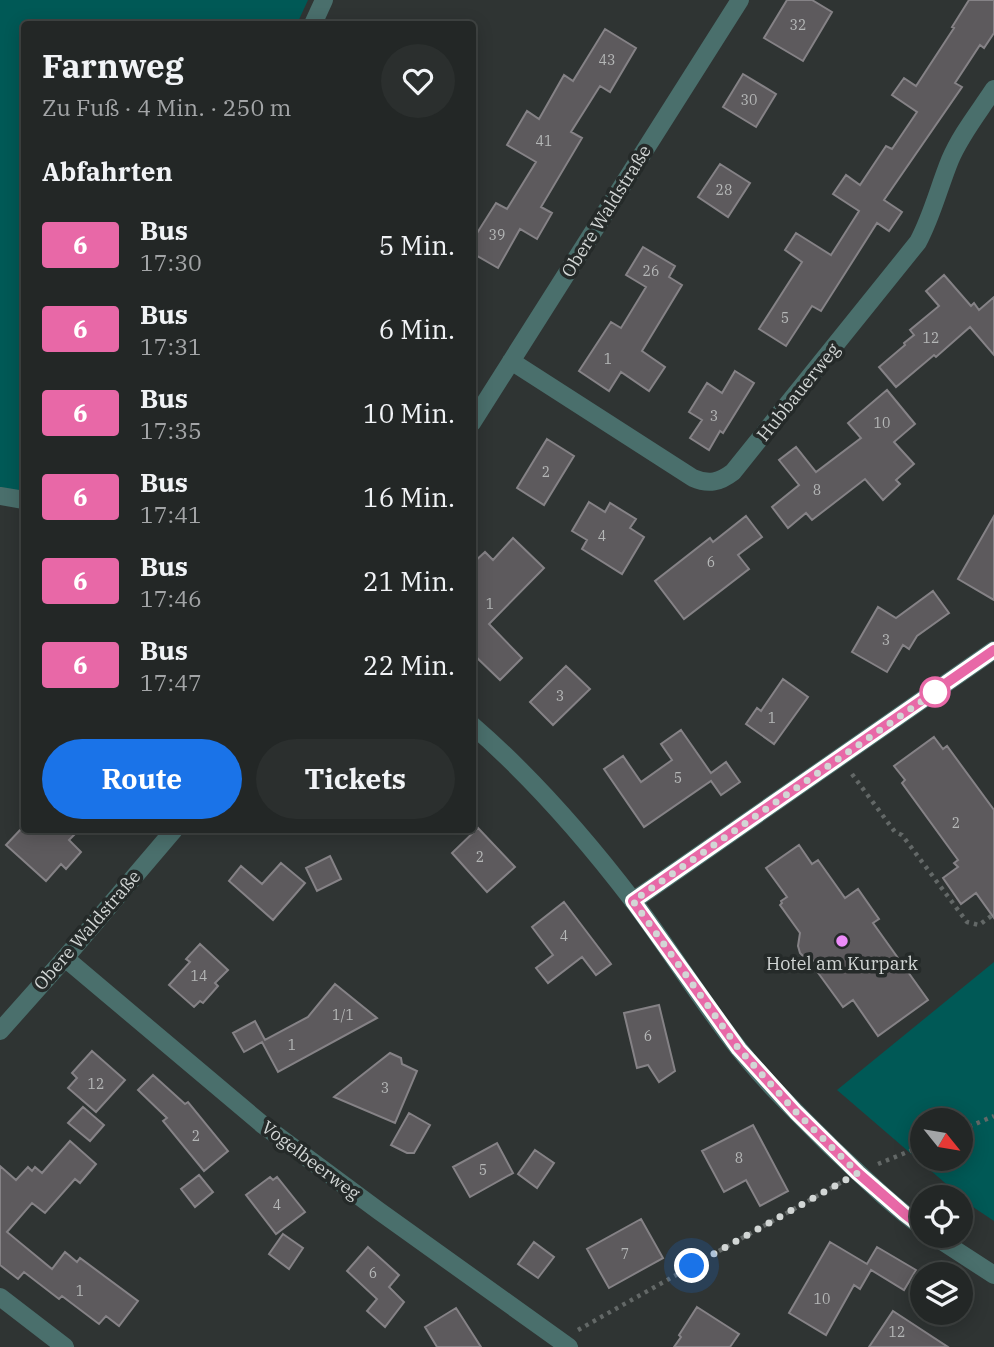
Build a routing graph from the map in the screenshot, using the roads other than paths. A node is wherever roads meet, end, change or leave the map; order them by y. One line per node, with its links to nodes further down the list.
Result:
1 (324, 0): 3 (street)
2 (740, 0): 5 (street, Obere Waldstraße)
3 (314, 21)
4 (994, 89): 5 (street, Hubbauerweg)
5 (511, 361): 6 (street, Obere Waldstraße)
6 (476, 417)
7 (0, 496): 8 (street)
8 (21, 500)
9 (994, 650): 12 (street)
10 (476, 729): 12 (street)
11 (171, 833): 13 (street, Obere Waldstraße)
12 (633, 901): 15 (street)
13 (65, 958): 14 (street, Obere Waldstraße); 19 (street, Vogelbeerweg)
14 (0, 1031)
15 (910, 1218)
16 (952, 1248): 17 (street)
17 (994, 1275)
18 (0, 1297): 20 (street)
19 (565, 1344)
20 (65, 1347)

